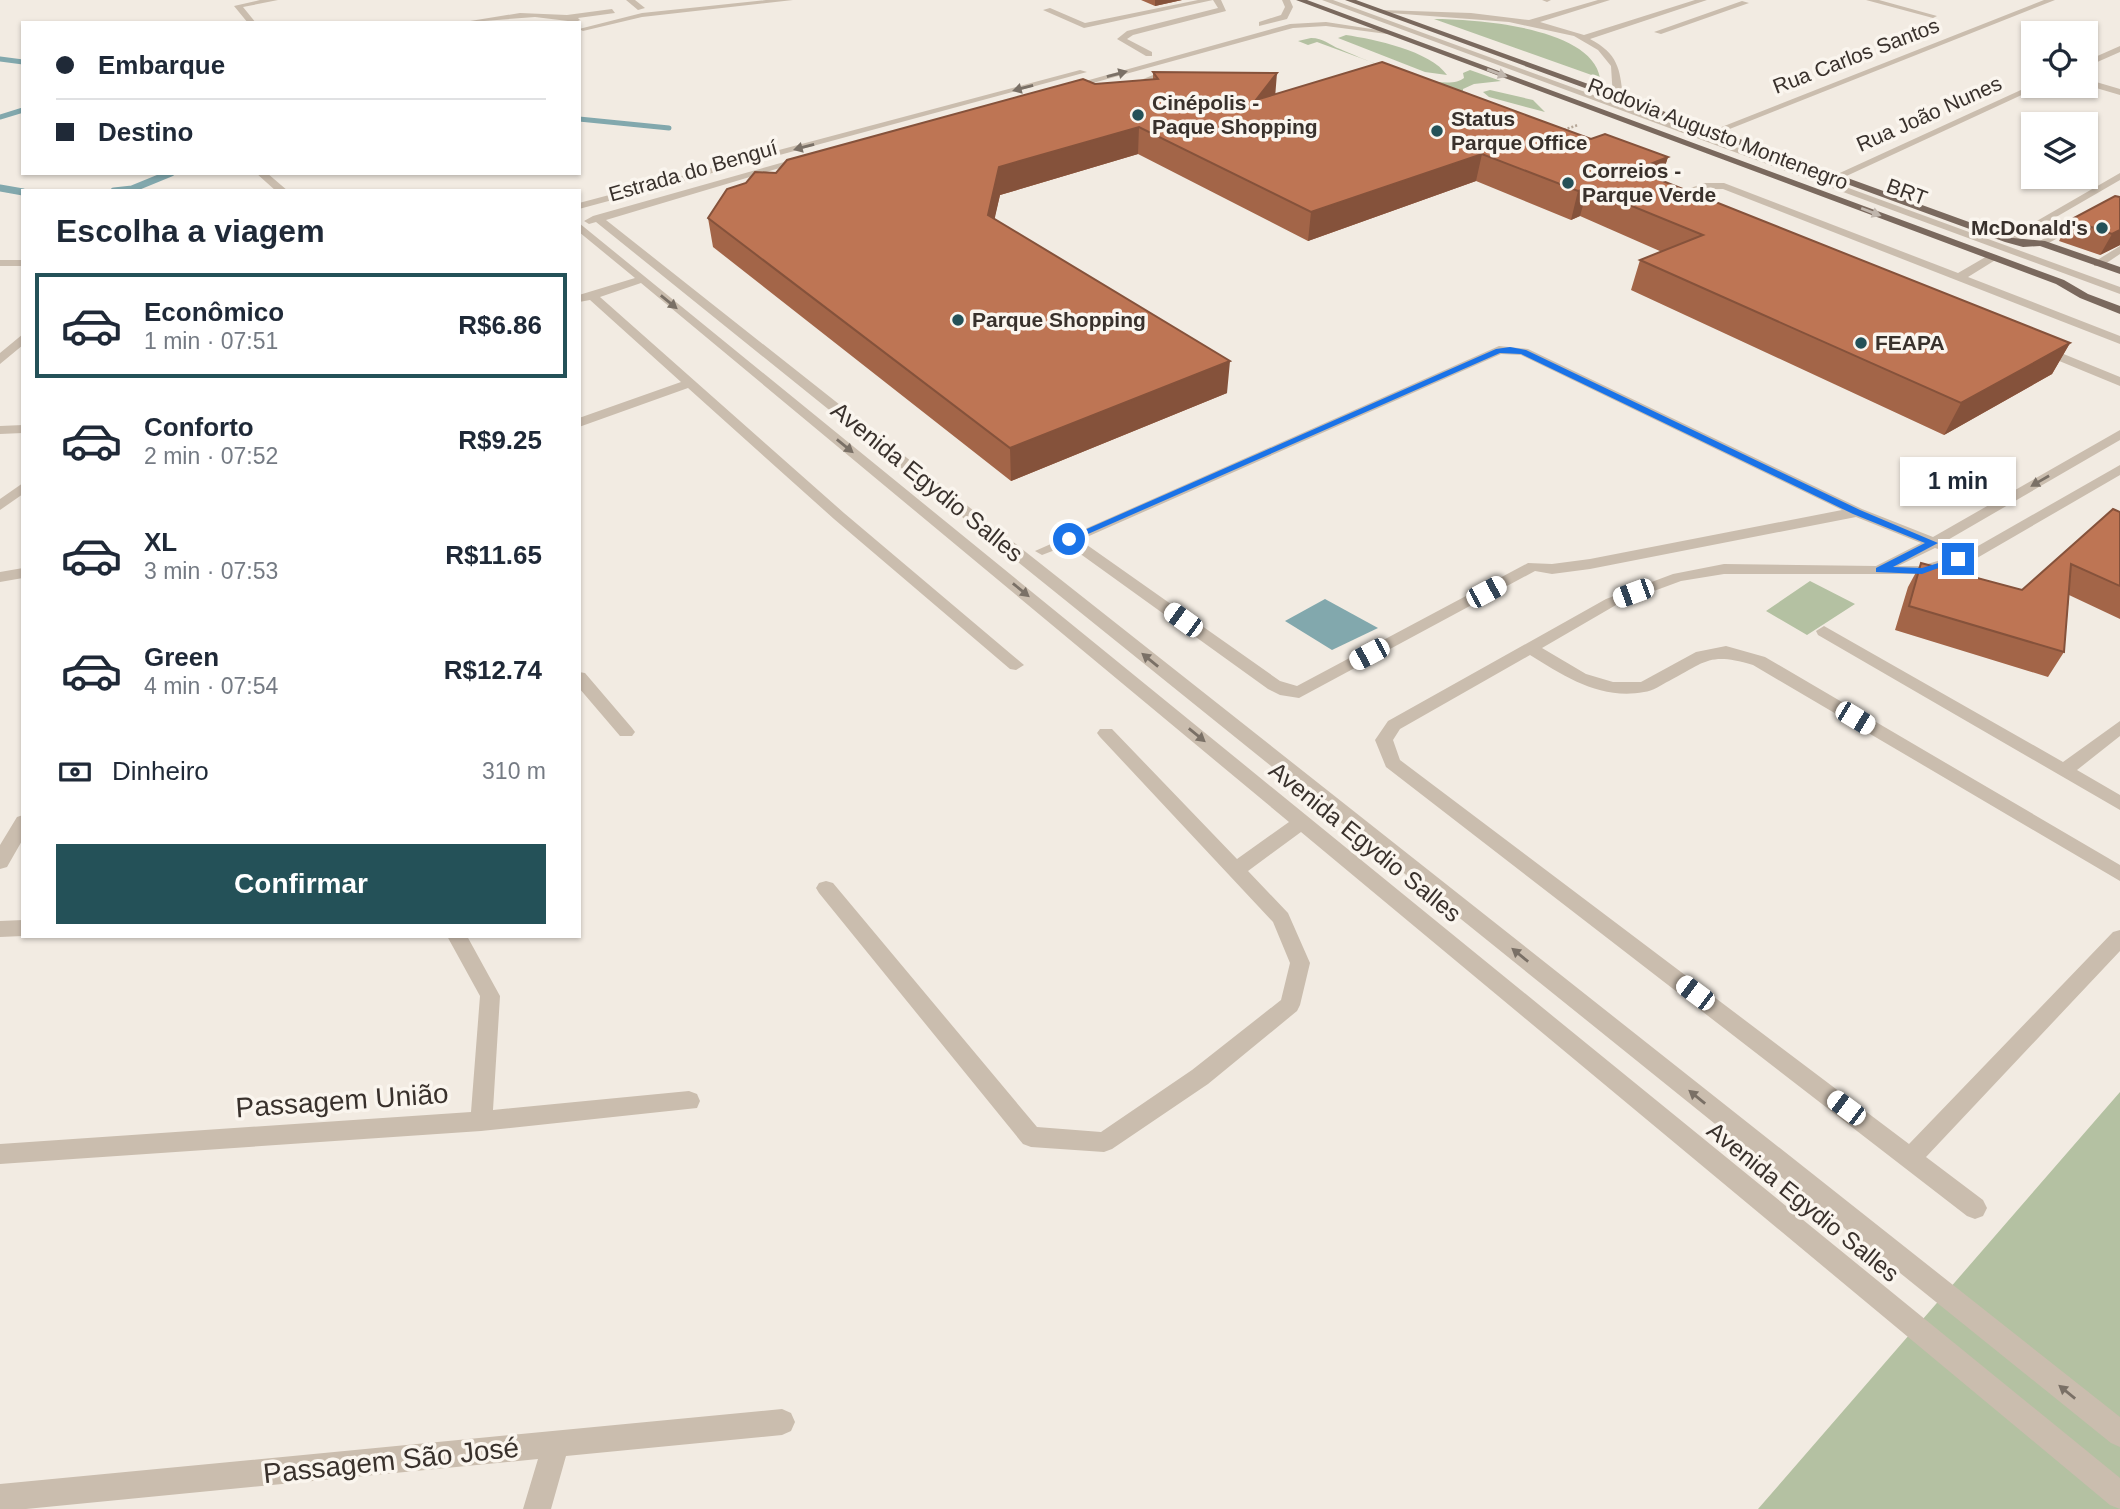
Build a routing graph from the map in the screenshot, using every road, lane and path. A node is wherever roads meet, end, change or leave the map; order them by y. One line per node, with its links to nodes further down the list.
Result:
1 (274, 0): 28 (street)
2 (629, 0): 18 (street)
3 (720, 0): 18 (street)
4 (789, 0): 15 (street)
5 (1209, 0): 20 (street)
6 (1217, 0): 40 (street)
7 (1286, 0): 23 (street)
8 (1300, 0): 36 (main road, Rodovia Augusto Montenegro)
9 (1326, 0): 79 (street, BRT)
10 (1349, 0): 21 (main road, Rodovia Augusto Montenegro)
11 (1606, 0): 22 (street)
12 (1703, 0): 19 (street)
13 (1870, 0): 25 (street)
14 (2051, 0): 53 (street, Rua Carlos Santos)
15 (752, 2): 35 (street)
16 (1659, 3): 19 (street)
17 (1745, 3): 24 (street)
18 (641, 8): 26 (street)
19 (1677, 8): 24 (street); 34 (street)
20 (1047, 10)
21 (1381, 12): 31 (street); 49 (main road, Rodovia Augusto Montenegro)
22 (1562, 13): 27 (street); 31 (street)
23 (1285, 15): 32 (street); 40 (street, Estrada do Benguí)
24 (1706, 16): 37 (street)
25 (1934, 16)
26 (568, 17): 29 (street); 30 (street)
27 (1574, 17)
28 (250, 21)
29 (480, 21)
30 (577, 21)
31 (1532, 22): 38 (street)
32 (1311, 24): 36 (street); 44 (street, one-way to 32)
33 (1600, 25): 34 (street)
34 (1612, 29): 38 (street)
35 (581, 31)
36 (1387, 32): 70 (main road, Rodovia Augusto Montenegro, one-way to 70)
37 (1658, 32)
38 (1584, 38): 49 (street)
39 (2120, 49): 41 (street)
40 (1149, 54): 52 (street, Estrada do Benguí, one-way to 52)
41 (2098, 59)
42 (1153, 78): 48 (street)
43 (2098, 86): 45 (street)
44 (1064, 88): 47 (street); 50 (street)
45 (2120, 92)
46 (2021, 93): 59 (street, Rua João Nunes)
47 (1082, 95)
48 (1109, 97)
49 (1618, 98): 53 (main road, Rodovia Augusto Montenegro)
50 (1001, 106)
51 (1589, 129): 54 (path)
52 (860, 132): 55 (street); 60 (street, Estrada do Benguí, one-way to 60)
53 (1714, 132): 59 (main road, Rodovia Augusto Montenegro)
54 (1551, 134)
55 (874, 140)
56 (811, 158): 65 (street, Estrada do Benguí)
57 (263, 175): 61 (street)
58 (2120, 176): 66 (street)
59 (1836, 177): 66 (main road, Rodovia Augusto Montenegro)
60 (672, 181): 62 (street, Estrada do Benguí); 65 (street)
61 (281, 189)
62 (581, 205)
63 (1694, 207): 75 (street)
64 (2120, 214): 67 (street)
65 (584, 221): 76 (street, Avenida Egydio Salles); 129 (street, Avenida Egydio Salles, one-way to 65)
66 (2009, 240): 68 (main road, Rodovia Augusto Montenegro)
67 (2041, 243): 68 (main road, Rodovia Augusto Montenegro); 73 (main road, Rodovia Augusto Montenegro)
68 (2023, 244): 77 (main road)
69 (2120, 249): 73 (street)
70 (1993, 257): 75 (street); 78 (main road, Rodovia Augusto Montenegro)
71 (0, 263): 72 (street)
72 (21, 263)
73 (2098, 264): 74 (main road, Rodovia Augusto Montenegro)
74 (2120, 271)
75 (1959, 277): 84 (street)
76 (642, 279): 80 (street); 113 (street, Avenida Egydio Salles, one-way to 113)
77 (2120, 280)
78 (2060, 282): 81 (main road); 82 (main road, Rodovia Augusto Montenegro)
79 (2120, 291)
80 (585, 297): 88 (street)
81 (2120, 304)
82 (2120, 310)
83 (21, 340): 86 (street)
84 (2120, 340)
85 (2029, 344): 87 (street)
86 (0, 360)
87 (2120, 382)
88 (690, 383): 89 (street); 106 (street)
89 (581, 422)
90 (21, 429): 91 (street)
91 (0, 430)
92 (2120, 434): 93 (street)
93 (2102, 465): 98 (street, one-way to 98); 100 (street)
94 (21, 489): 95 (street)
95 (0, 506)
96 (1857, 512): 97 (street); 97 (street); 98 (street)
97 (1069, 539): 99 (street)
98 (1933, 543): 100 (street); 101 (street)
99 (1042, 551)
100 (1972, 555): 101 (street)
101 (1879, 570): 105 (street)
102 (21, 573): 103 (street)
103 (0, 577)
104 (1824, 631): 111 (street)
105 (1532, 649): 117 (street); 126 (street)
106 (1016, 664)
107 (581, 679): 109 (street)
108 (2120, 727): 111 (street)
109 (626, 733)
110 (1106, 733): 116 (street)
111 (2064, 770): 112 (street)
112 (2120, 803)
113 (1302, 822): 116 (street); 131 (street, Avenida Egydio Salles)
114 (21, 825): 115 (street)
115 (0, 862)
116 (1234, 871): 118 (street)
117 (2120, 874)
118 (826, 888)
119 (21, 928): 120 (street)
120 (0, 929)
121 (458, 938): 124 (street)
122 (2120, 938): 126 (street)
123 (689, 1101): 124 (street, Passagem União)
124 (481, 1121): 125 (street, Passagem União)
125 (0, 1154)
126 (1911, 1157): 127 (street)
127 (1975, 1208)
128 (782, 1422): 130 (street, Passagem São José)
129 (2120, 1434)
130 (556, 1444): 132 (street, Passagem São José); 133 (street)
131 (2120, 1495)
132 (0, 1498)
133 (537, 1509)

